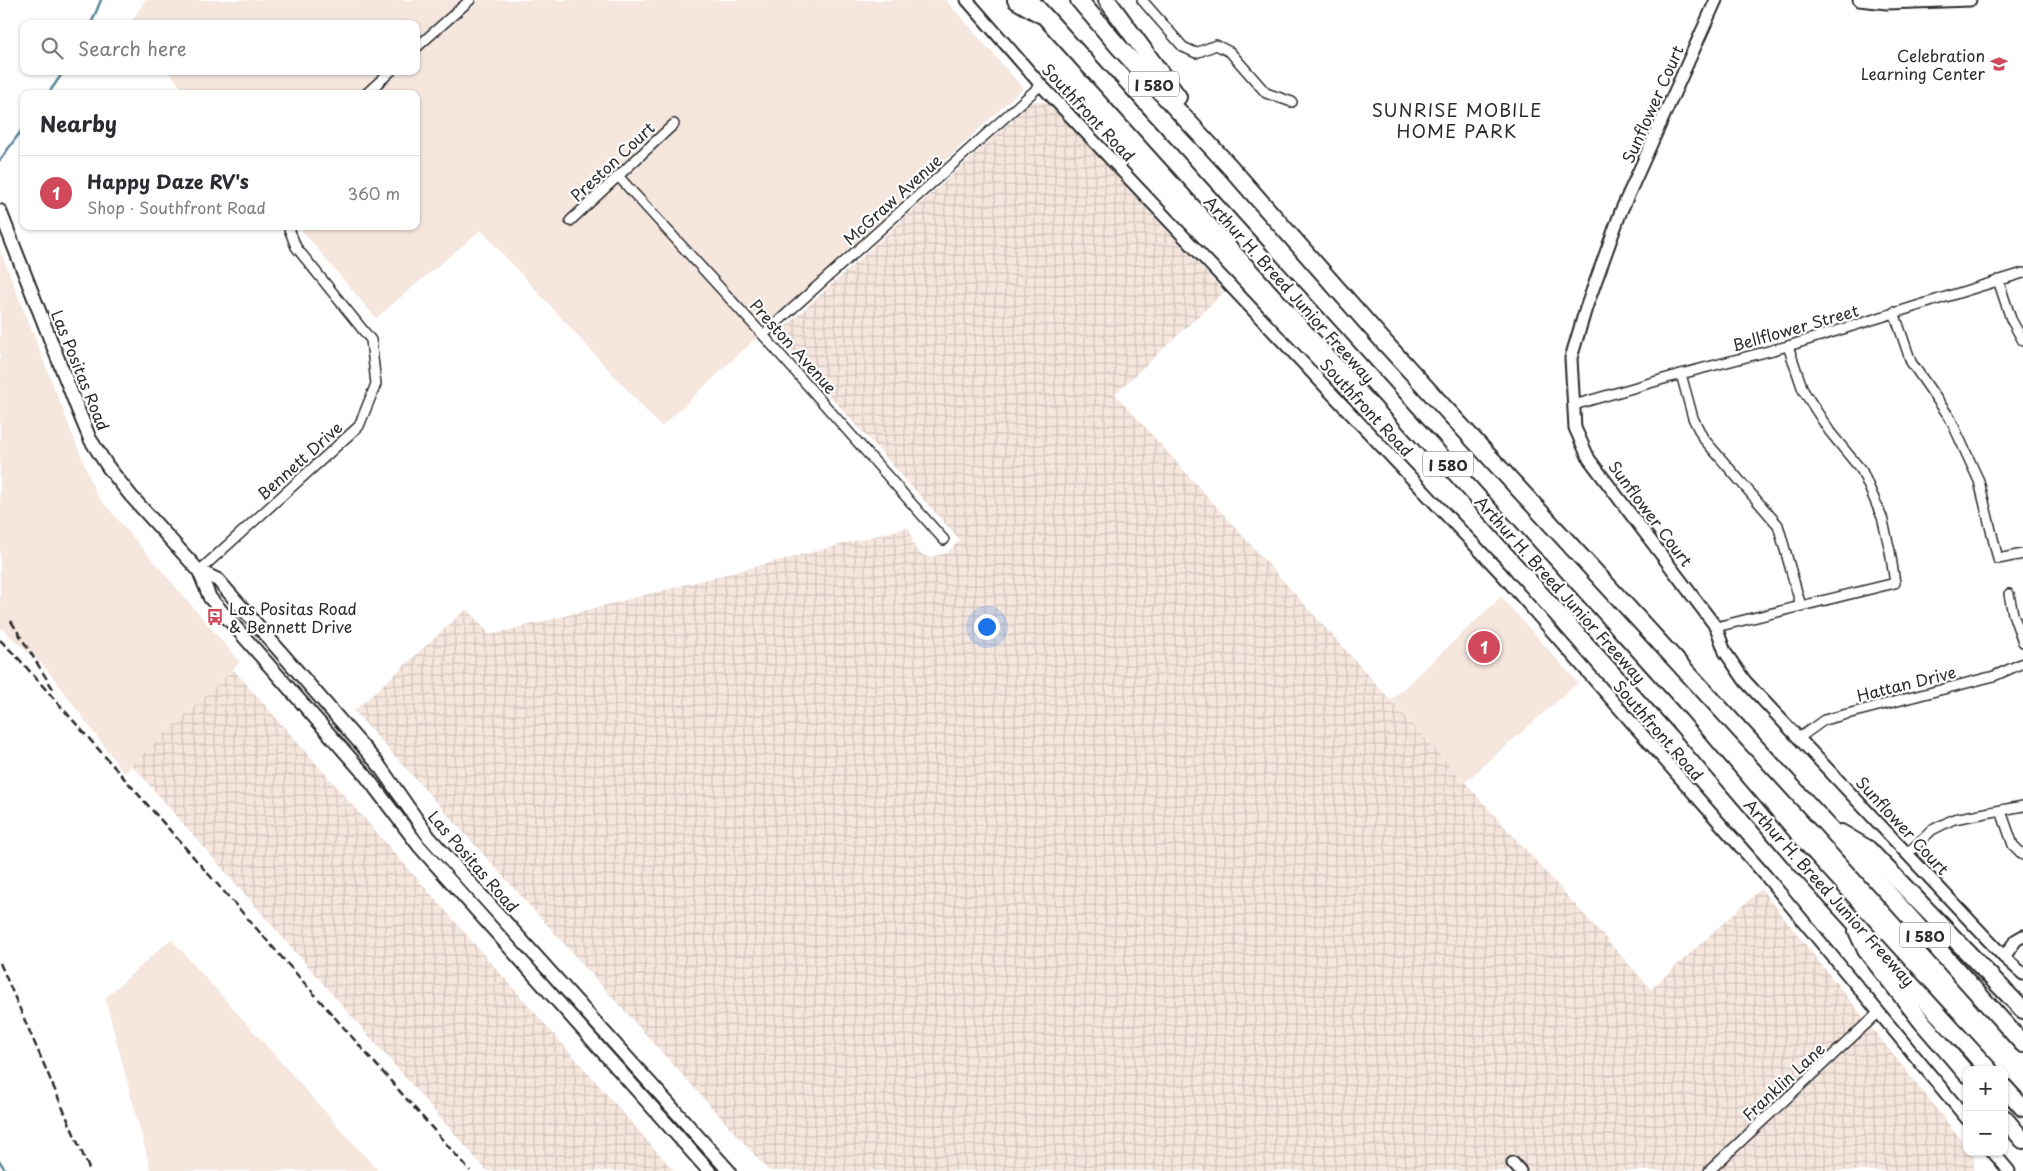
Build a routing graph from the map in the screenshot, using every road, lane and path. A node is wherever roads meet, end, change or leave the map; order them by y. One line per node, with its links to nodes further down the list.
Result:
1 (470, 0): 12 (street)
2 (967, 0): 14 (street, Southfront Road)
3 (1016, 0): 11 (highway)
4 (1030, 0): 11 (highway, Arthur H. Breed Junior Freeway / I 580)
5 (1079, 0): 18 (highway, I 580)
6 (1107, 0): 18 (highway)
7 (1142, 0): 16 (street)
8 (1716, 0): 30 (street, Sunflower Court)
9 (1859, 0): 10 (street)
10 (1970, 0)
11 (1044, 16): 45 (highway, Arthur H. Breed Junior Freeway / I 580)
12 (420, 44)
13 (387, 75): 15 (street)
14 (1041, 85): 26 (street, McGraw Avenue); 50 (street, Southfront Road)
15 (370, 90)
16 (1292, 102)
17 (674, 124): 19 (street, Preston Court)
18 (1230, 167): 42 (highway, I 580)
19 (618, 176): 21 (street, Preston Court); 26 (street, Preston Avenue)
20 (0, 211): 33 (main road, Las Positas Road)
21 (570, 220)
22 (290, 230): 33 (street, Bennett Drive)
23 (2023, 273): 24 (street, Bellflower Street)
24 (1998, 280): 25 (street, Bellflower Street); 27 (street)
25 (1894, 312): 28 (street, Bellflower Street); 32 (street)
26 (763, 335): 31 (street, Preston Avenue)
27 (2023, 341)
28 (1788, 346): 29 (street, Bellflower Street); 35 (street)
29 (1681, 374): 30 (street, Bellflower Street); 35 (street)
30 (1574, 405): 36 (street, Sunflower Court)
31 (944, 540)
32 (2023, 554)
33 (199, 571): 60 (main road, Las Positas Road); 61 (main road, Las Positas Road)
34 (2009, 594): 37 (street)
35 (1801, 606): 36 (street)
36 (1716, 627): 39 (street, Sunflower Court)
37 (2023, 642)
38 (2023, 663): 39 (street, Hattan Drive)
39 (1799, 738): 43 (street, Sunflower Court)
40 (2023, 806): 41 (street)
41 (2001, 811): 43 (street); 44 (street)
42 (1828, 826): 49 (highway); 51 (highway, I 580)
43 (1908, 853): 47 (street, Sunflower Court)
44 (2023, 855)
45 (1850, 915): 52 (highway, Arthur H. Breed Junior Freeway / I 580); 53 (highway)
46 (2023, 936): 47 (street)
47 (2004, 957): 48 (street, Sunflower Court)
48 (2023, 974)
49 (2023, 1010)
50 (1878, 1013): 56 (street, Southfront Road); 62 (street, Franklin Lane)
51 (2023, 1044)
52 (1985, 1066)
53 (1963, 1069)
54 (2008, 1091): 55 (highway)
55 (2023, 1108)
56 (1963, 1115)
57 (2008, 1123): 58 (highway)
58 (2023, 1140)
59 (1996, 1156): 63 (street)
60 (709, 1171)
61 (729, 1171)
62 (1709, 1171)
63 (2009, 1171)

